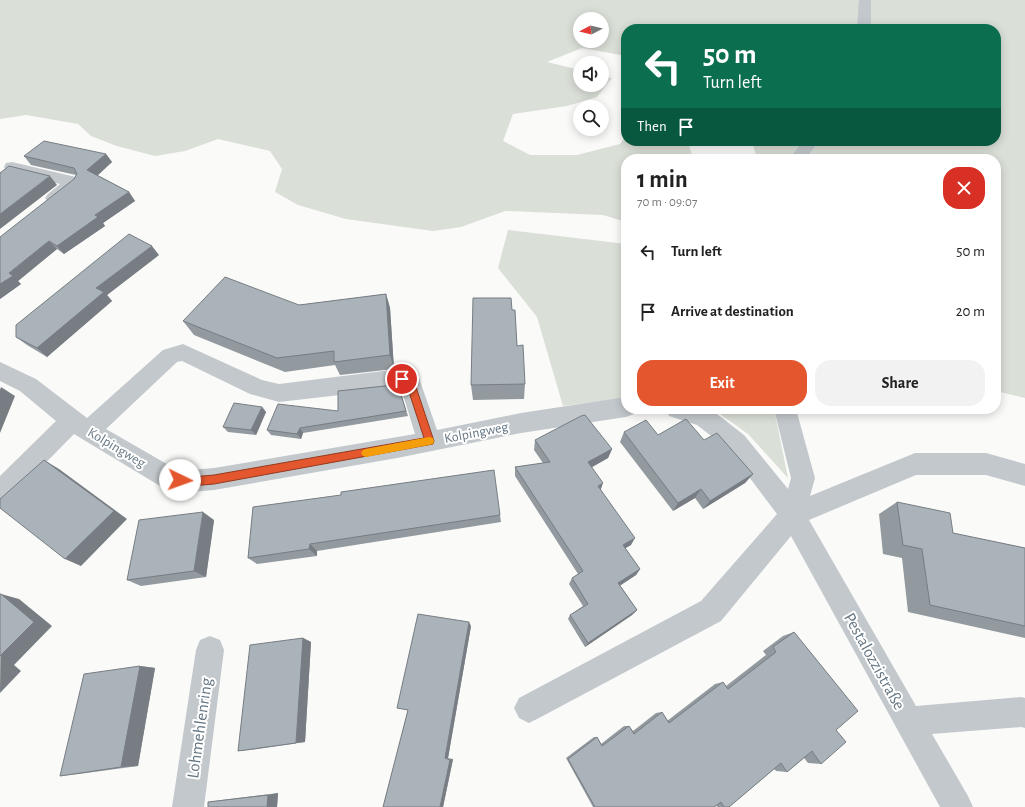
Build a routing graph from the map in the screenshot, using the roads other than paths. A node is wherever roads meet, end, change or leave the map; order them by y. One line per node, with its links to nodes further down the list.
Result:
1 (865, 0): 2 (street)
2 (864, 24)
3 (807, 146): 4 (street)
4 (801, 154)
5 (12, 167): 6 (street)
6 (44, 207)
7 (0, 371): 11 (street, Kolpingweg)
8 (621, 408): 12 (street, Kolpingweg)
9 (694, 414): 15 (street)
10 (786, 414): 15 (street)
11 (80, 426): 12 (street, Kolpingweg); 12 (street); 14 (street)
12 (429, 441)
13 (1025, 475): 15 (street)
14 (0, 492)
15 (793, 515): 17 (street); 19 (street, Pestalozzistraße)
16 (210, 650): 20 (street, Lohmehlenring)
17 (529, 708)
18 (1025, 713): 19 (street)
19 (909, 721): 21 (street, Pestalozzistraße)
20 (188, 807)
21 (957, 807)

